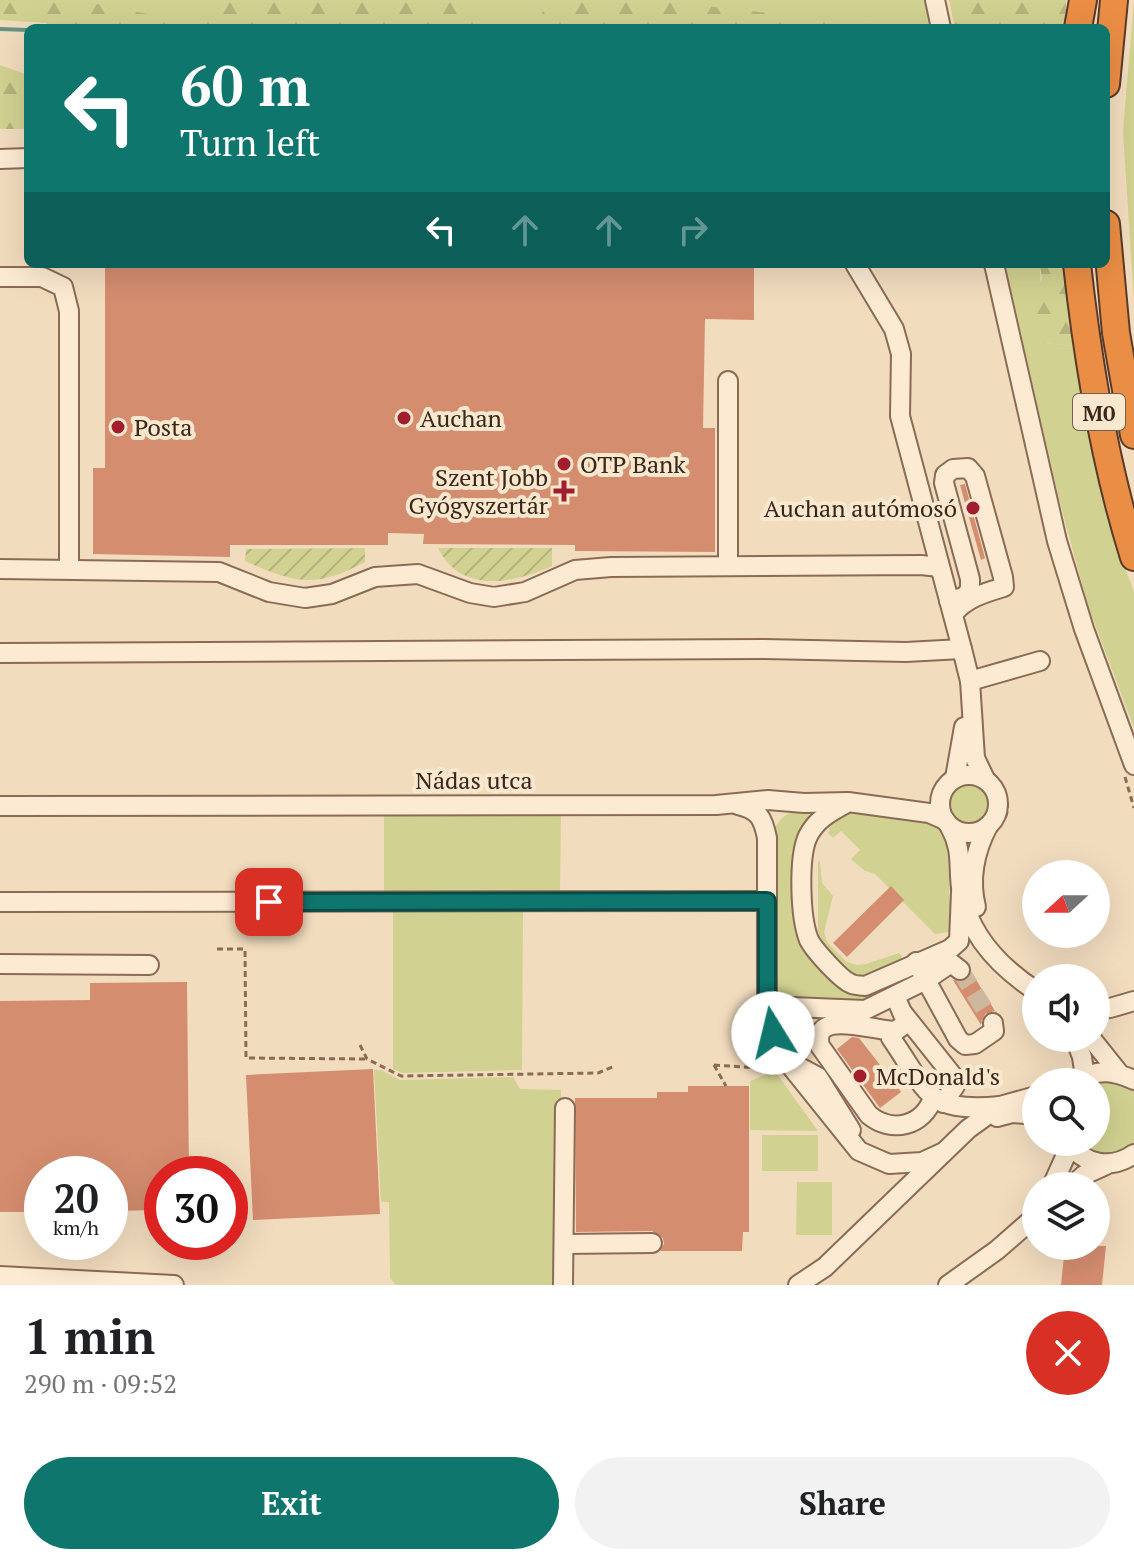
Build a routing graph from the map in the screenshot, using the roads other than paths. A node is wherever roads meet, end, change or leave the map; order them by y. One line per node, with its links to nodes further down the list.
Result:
1 (935, 0): 4 (street)
2 (1080, 0): 5 (highway)
3 (1114, 0): 6 (highway)
4 (940, 24)
5 (1078, 24)
6 (1110, 42)
7 (24, 158): 8 (street)
8 (0, 159)
9 (857, 268): 18 (street)
10 (995, 268): 26 (street)
11 (1077, 268): 16 (highway, M0)
12 (1110, 268): 15 (highway, M0)
13 (0, 277): 20 (street)
14 (728, 381): 17 (street)
15 (1134, 435)
16 (1134, 557)
17 (728, 566): 18 (street); 20 (street)
18 (939, 567): 21 (street)
19 (0, 569): 20 (street)
20 (69, 569)
21 (951, 608): 21 (street); 22 (street)
22 (962, 649): 23 (street); 25 (street)
23 (0, 653)
24 (1040, 661): 25 (street)
25 (970, 681): 27 (street); 28 (street)
26 (1134, 765)
27 (955, 778): 28 (street); 33 (street)
28 (985, 779): 34 (street)
29 (848, 802): 30 (street, Nádas utca); 33 (street, Nádas utca); 40 (street)
30 (804, 803): 31 (street, Nádas utca); 35 (street)
31 (731, 804): 32 (street, Nádas utca); 35 (street)
32 (0, 806)
33 (948, 823): 34 (street); 36 (street)
34 (988, 826): 39 (street)
35 (767, 838): 37 (street)
36 (961, 892): 39 (street); 40 (street)
37 (767, 901): 38 (street); 48 (street)
38 (0, 902)
39 (990, 952): 45 (street)
40 (916, 962): 44 (street)
41 (0, 964): 42 (street)
42 (149, 965)
43 (960, 970): 44 (street)
44 (926, 980): 47 (street); 50 (street)
45 (1022, 981)
46 (1134, 1001): 49 (street)
47 (898, 1004): 48 (street); 51 (street); 56 (street)
48 (767, 1006): 61 (street)
49 (1110, 1008)
50 (993, 1023)
51 (895, 1031): 56 (street); 56 (street)
52 (1105, 1052): 54 (street)
53 (1110, 1074): 54 (street)
54 (1130, 1078)
55 (1022, 1100): 57 (street)
56 (938, 1101): 57 (street)
57 (1000, 1106): 60 (street)
58 (565, 1108): 67 (street)
59 (1022, 1114): 60 (street)
60 (983, 1120): 61 (street)
61 (944, 1152): 71 (street)
62 (1083, 1156): 63 (street)
63 (1124, 1162): 64 (street)
64 (1093, 1172)
65 (1022, 1227): 72 (street)
66 (652, 1243): 67 (street)
67 (564, 1244): 70 (street)
68 (0, 1276): 69 (street)
69 (174, 1285)
70 (563, 1285)
71 (798, 1285)
72 (948, 1285)

